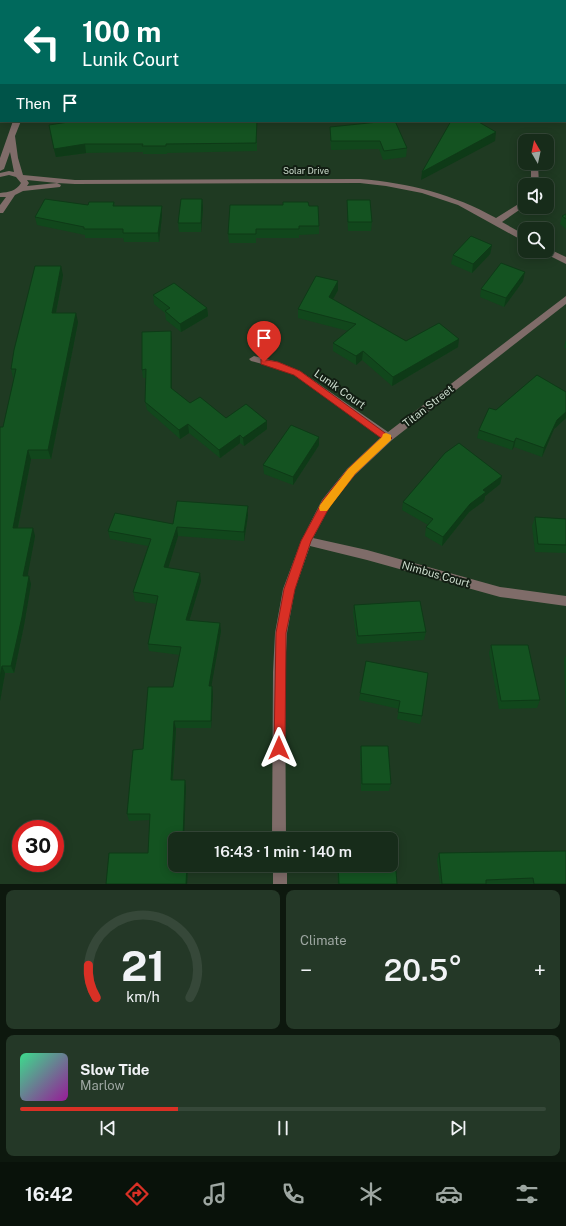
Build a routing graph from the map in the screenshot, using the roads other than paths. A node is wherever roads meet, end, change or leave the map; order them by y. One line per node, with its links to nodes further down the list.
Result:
1 (17, 122): 2 (street)
2 (13, 136): 3 (street); 5 (street)
3 (0, 169)
4 (0, 174): 5 (street, Solar Drive)
5 (20, 176): 6 (street, Solar Drive); 7 (street)
6 (75, 182): 7 (street, Solar Drive); 12 (street, Solar Drive)
7 (21, 189): 8 (street)
8 (12, 194): 9 (street); 11 (street)
9 (0, 195)
10 (518, 207): 12 (street)
11 (0, 211)
12 (496, 222): 13 (street, Solar Drive)
13 (518, 235)
14 (554, 255): 15 (street)
15 (566, 261)
16 (566, 299): 18 (street, Titan Street)
17 (254, 359): 18 (street, Lunik Court)
18 (388, 438): 19 (street, Titan Street)
19 (306, 541): 20 (street, Nimbus Court); 21 (street, Titan Street)
20 (566, 601)
21 (280, 832)
22 (280, 872): 23 (street)
23 (280, 884)

